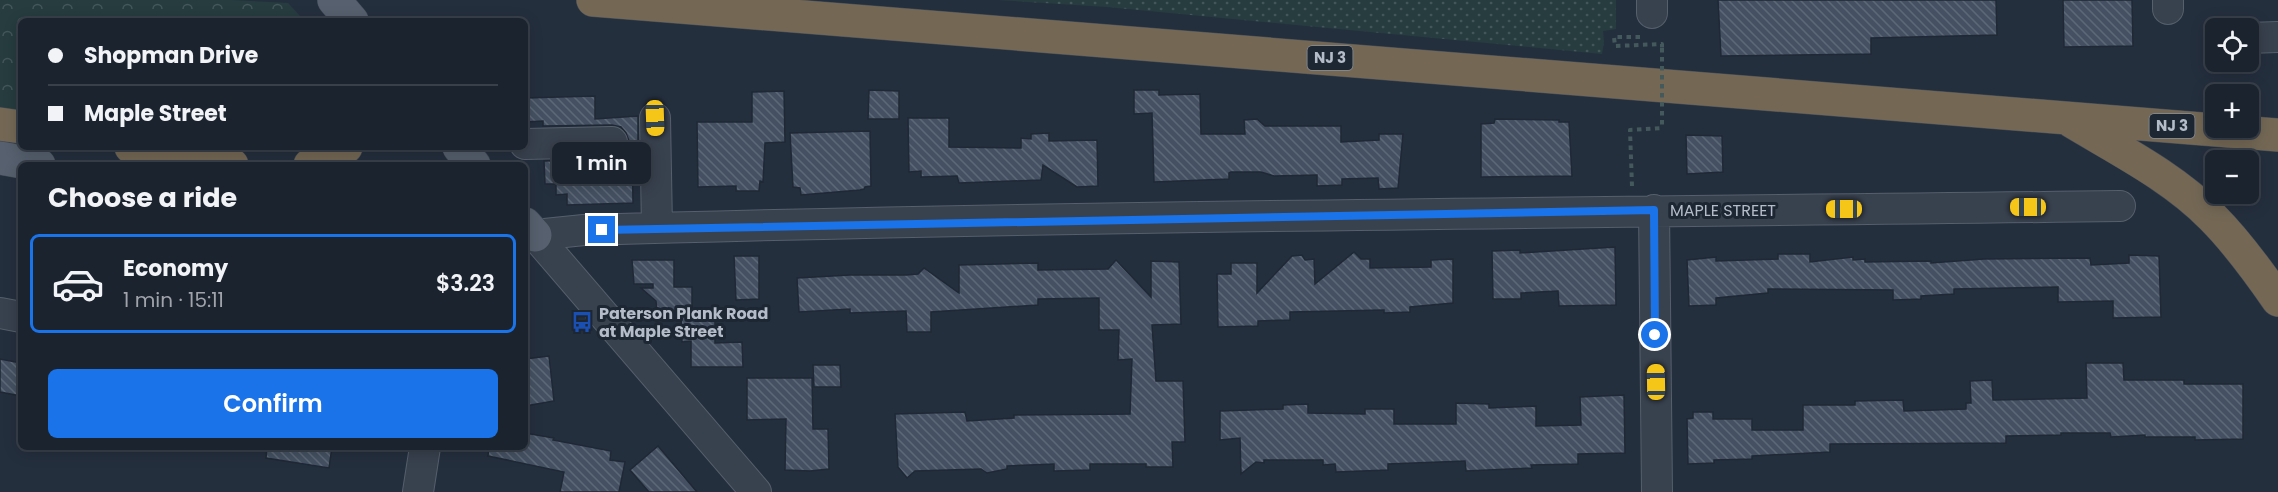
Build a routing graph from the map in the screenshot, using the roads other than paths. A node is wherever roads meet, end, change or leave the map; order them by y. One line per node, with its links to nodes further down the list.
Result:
1 (593, 0): 5 (highway, NJ 3)
2 (2278, 37): 3 (street)
3 (2259, 38)
4 (655, 118): 21 (street)
5 (2067, 118): 8 (highway, NJ 3); 23 (highway)
6 (0, 124): 7 (highway)
7 (18, 127)
8 (2278, 135)
9 (612, 142): 10 (street)
10 (528, 144)
11 (148, 150): 16 (highway)
12 (342, 150): 17 (highway)
13 (462, 150): 18 (main road)
14 (0, 158): 15 (main road)
15 (22, 162)
16 (215, 162)
17 (317, 162)
18 (472, 162)
19 (1643, 201): 20 (street, MAPLE STREET); 21 (street, MAPLE STREET); 29 (street)
20 (2120, 206)
21 (657, 228): 22 (street, MAPLE STREET)
22 (528, 231): 28 (street)
23 (2278, 300)
24 (0, 313): 25 (street)
25 (18, 316)
26 (425, 450): 27 (street)
27 (418, 492)
28 (756, 492)
29 (1657, 492)

